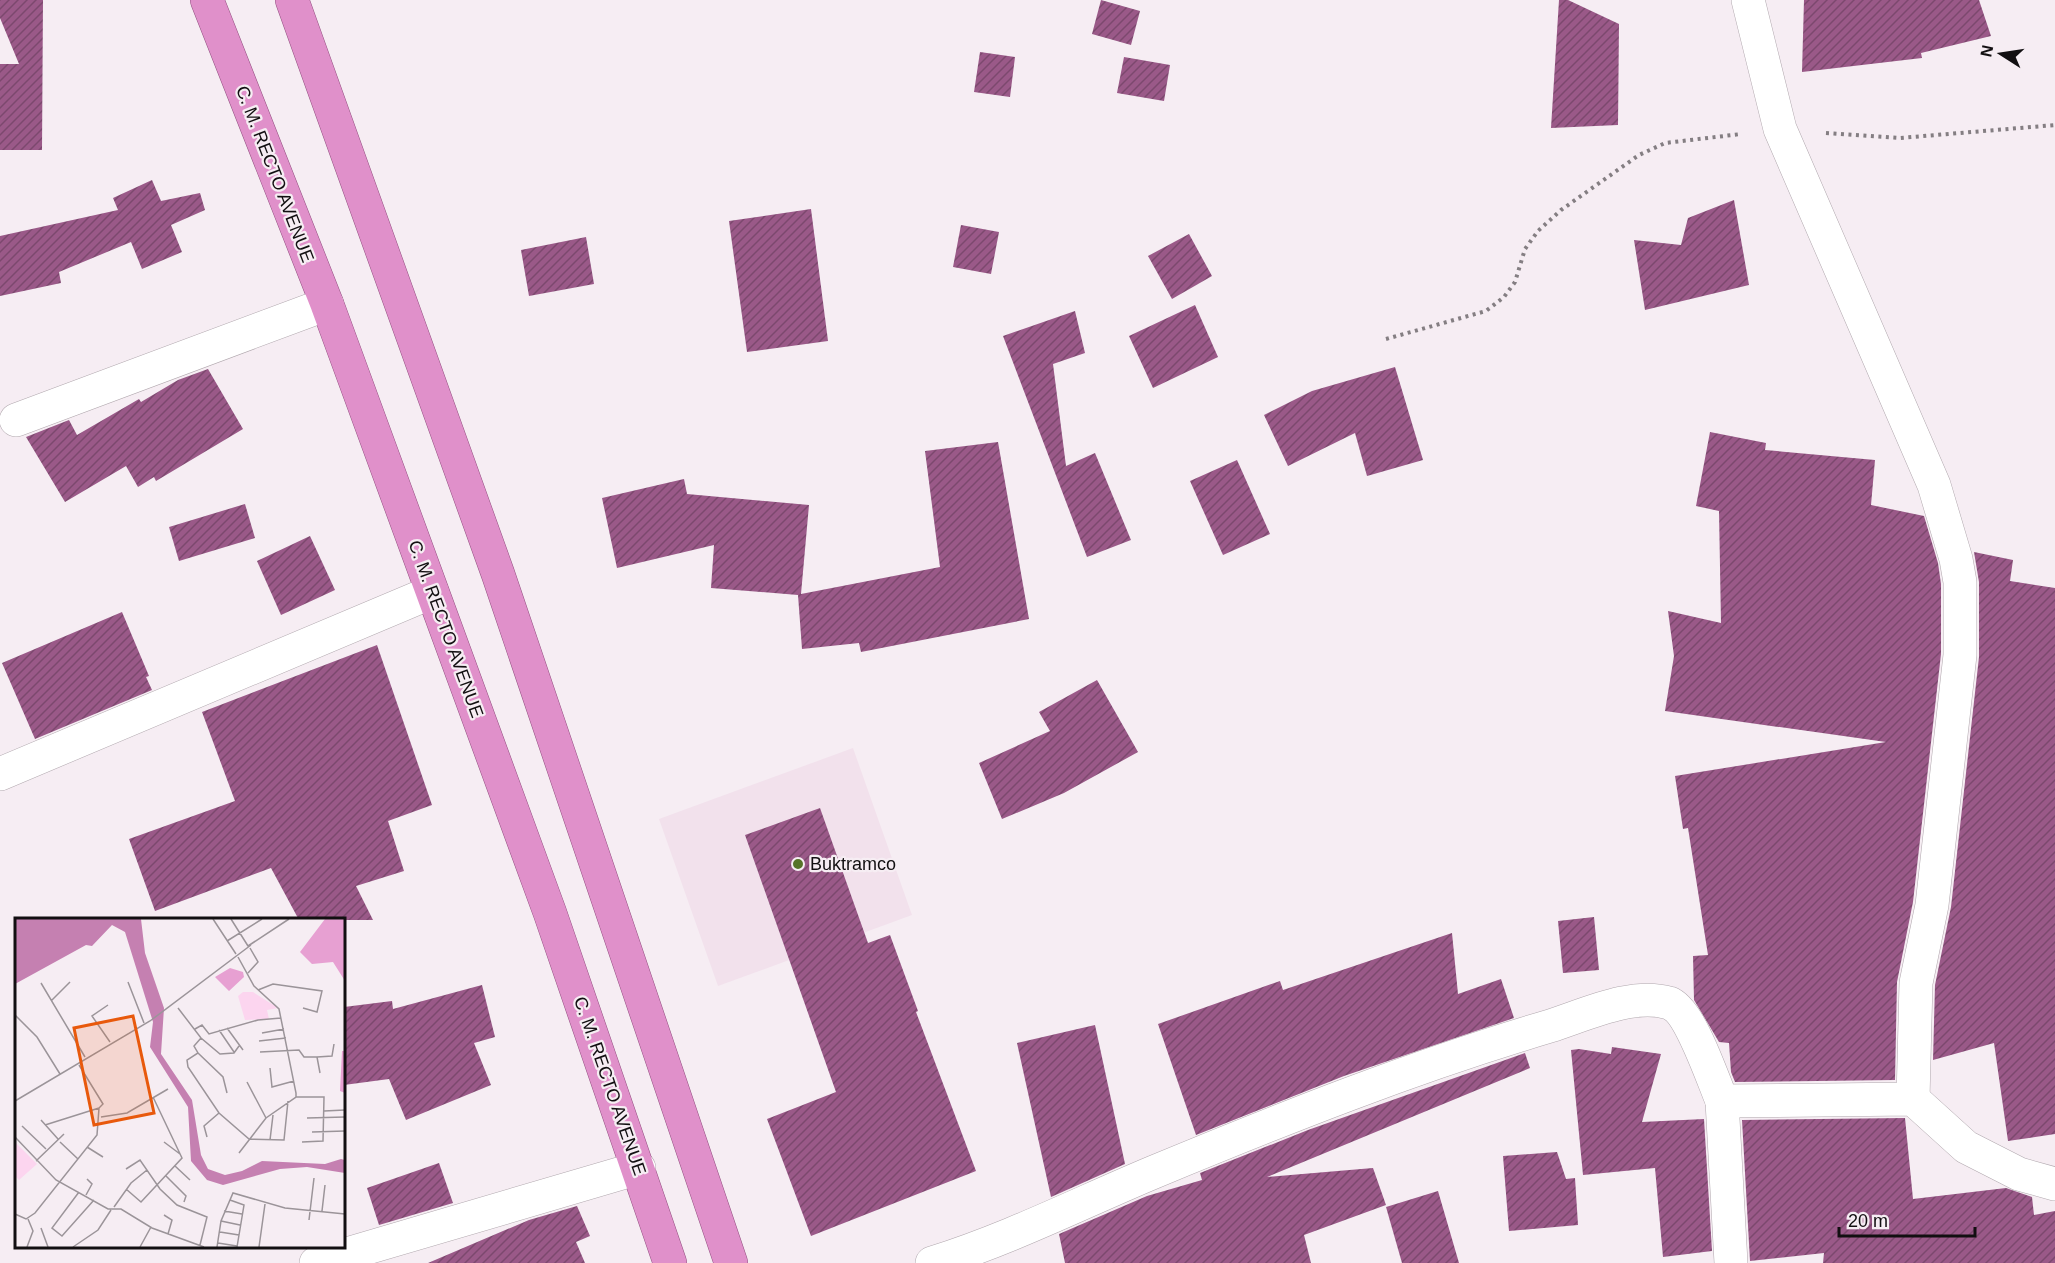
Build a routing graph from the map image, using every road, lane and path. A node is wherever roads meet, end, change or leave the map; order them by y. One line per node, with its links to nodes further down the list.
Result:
1 (207, 0): 6 (highway, C. M. RECTO AVENUE)
2 (292, 0): 17 (highway)
3 (1748, 0): 5 (street)
4 (2055, 124): 5 (path)
5 (1779, 129): 7 (path); 11 (street)
6 (327, 304): 8 (street); 9 (highway, C. M. RECTO AVENUE)
7 (1386, 339)
8 (16, 420)
9 (432, 592): 10 (street); 13 (highway, C. M. RECTO AVENUE)
10 (0, 774)
11 (1913, 1099): 12 (street); 14 (street)
12 (1722, 1101): 18 (street); 19 (street)
13 (639, 1168): 15 (street); 16 (highway, C. M. RECTO AVENUE)
14 (2055, 1184)
15 (316, 1263)
16 (670, 1263)
17 (731, 1263)
18 (932, 1263)
19 (1731, 1263)

